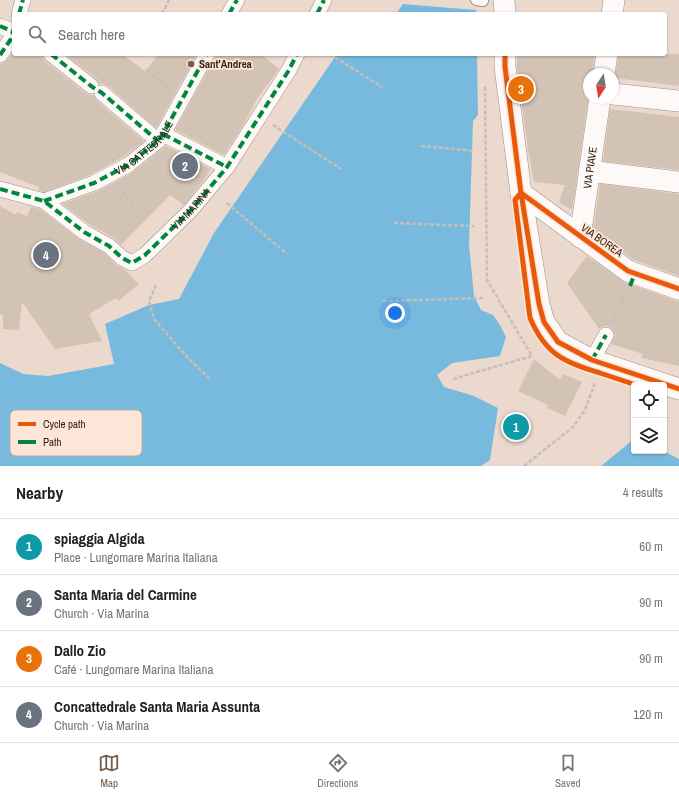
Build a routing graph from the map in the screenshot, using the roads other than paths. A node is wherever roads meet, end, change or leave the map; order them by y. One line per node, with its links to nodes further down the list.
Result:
1 (23, 0): 8 (street)
2 (237, 0): 9 (street)
3 (324, 0): 10 (street)
4 (476, 0): 5 (lane)
5 (483, 0)
6 (504, 0): 11 (street)
7 (614, 0): 12 (street)
8 (20, 12)
9 (230, 12)
10 (318, 12)
11 (505, 12)
12 (612, 12)
13 (10, 30): 14 (street)
14 (0, 55)
15 (54, 56): 24 (street)
16 (206, 56): 24 (street, VIA CATTEDRALE)
17 (296, 56): 25 (street, VIA MARINA)
18 (505, 56): 29 (street)
19 (607, 56): 20 (street)
20 (605, 68)
21 (619, 95): 22 (street)
22 (679, 101)
23 (599, 104): 26 (street, VIA PIAVE)
24 (160, 137): 25 (street); 30 (street, VIA CATTEDRALE)
25 (227, 167): 30 (street, VIA MARINA)
26 (589, 171): 27 (street); 31 (street, VIA PIAVE)
27 (679, 182)
28 (0, 189): 30 (street)
29 (521, 194): 31 (street, VIA BOREA); 34 (street)
30 (44, 201)
31 (580, 237): 32 (street, VIA BOREA)
32 (679, 289)
33 (609, 329): 34 (street)
34 (592, 360): 35 (street)
35 (679, 389)

